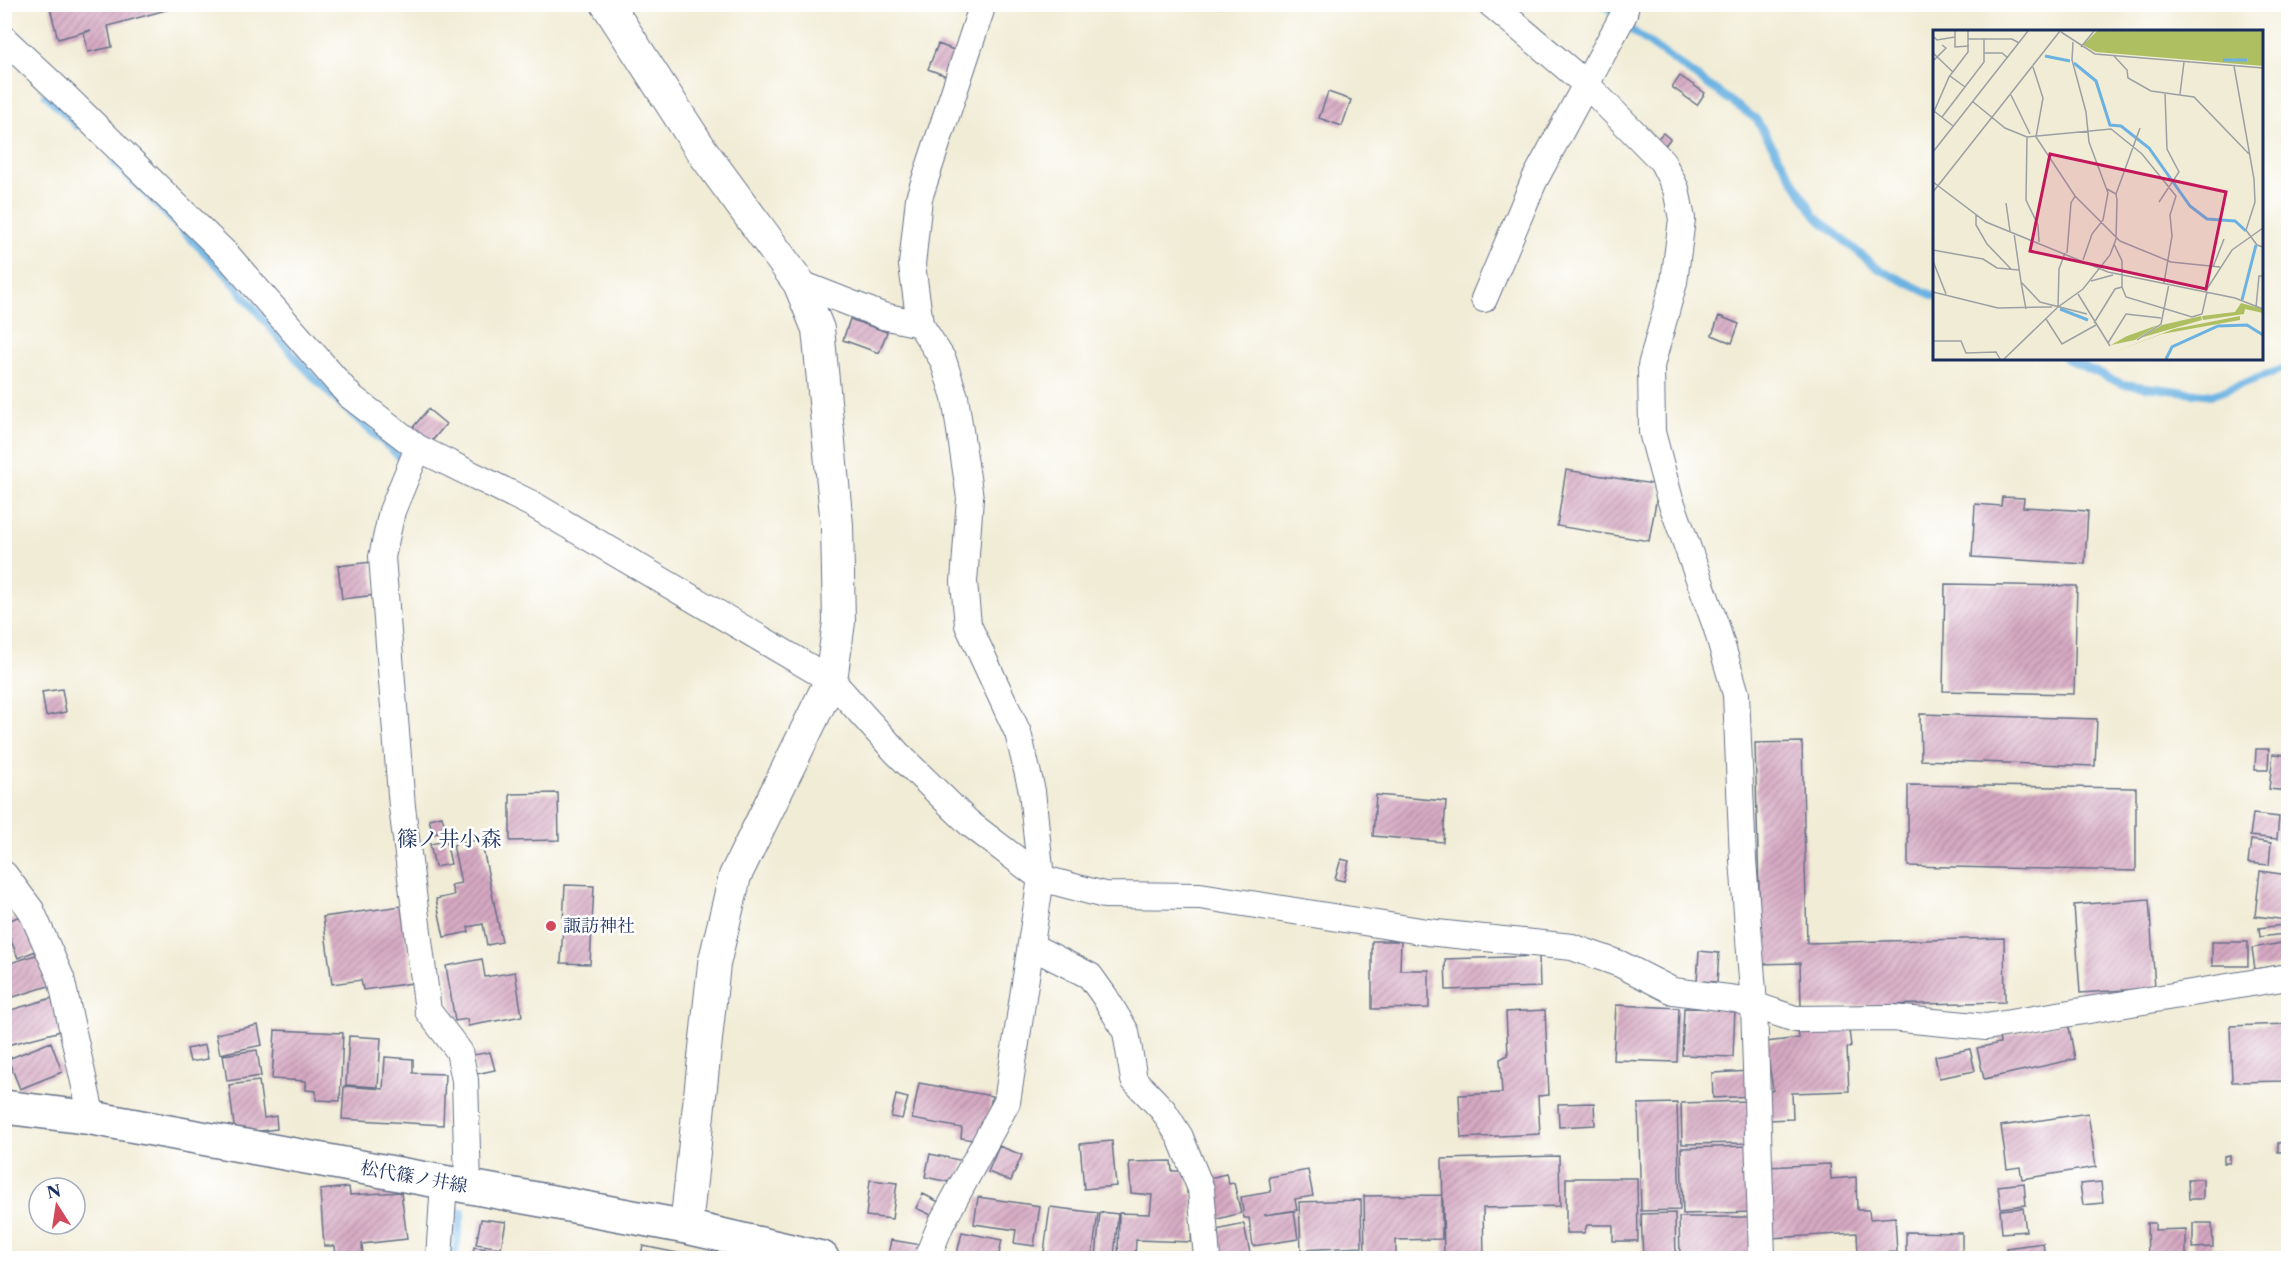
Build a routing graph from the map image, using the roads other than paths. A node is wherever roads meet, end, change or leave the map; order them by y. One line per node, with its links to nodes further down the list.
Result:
1 (607, 4): 7 (street)
2 (983, 4): 9 (street)
3 (1491, 4): 6 (street)
4 (1622, 16): 6 (street)
5 (4, 39): 10 (street)
6 (1587, 85): 8 (street); 16 (street)
7 (799, 283): 9 (street); 11 (street)
8 (1484, 299)
9 (920, 324): 13 (street)
10 (418, 448): 11 (street); 19 (street)
11 (831, 680): 13 (street); 20 (street)
12 (4, 874): 18 (street)
13 (1041, 878): 14 (street); 16 (street)
14 (1031, 946): 23 (street); 24 (street)
15 (2289, 977): 16 (street)
16 (1754, 1005): 25 (street)
17 (4, 1107): 18 (main road, 松代篠ノ井線)
18 (92, 1118): 19 (main road, 松代篠ノ井線)
19 (456, 1185): 20 (main road, 松代篠ノ井線); 21 (street)
20 (686, 1227): 22 (main road, 松代篠ノ井線)
21 (439, 1258)
22 (822, 1258)
23 (927, 1258)
24 (1207, 1258)
25 (1762, 1258)

